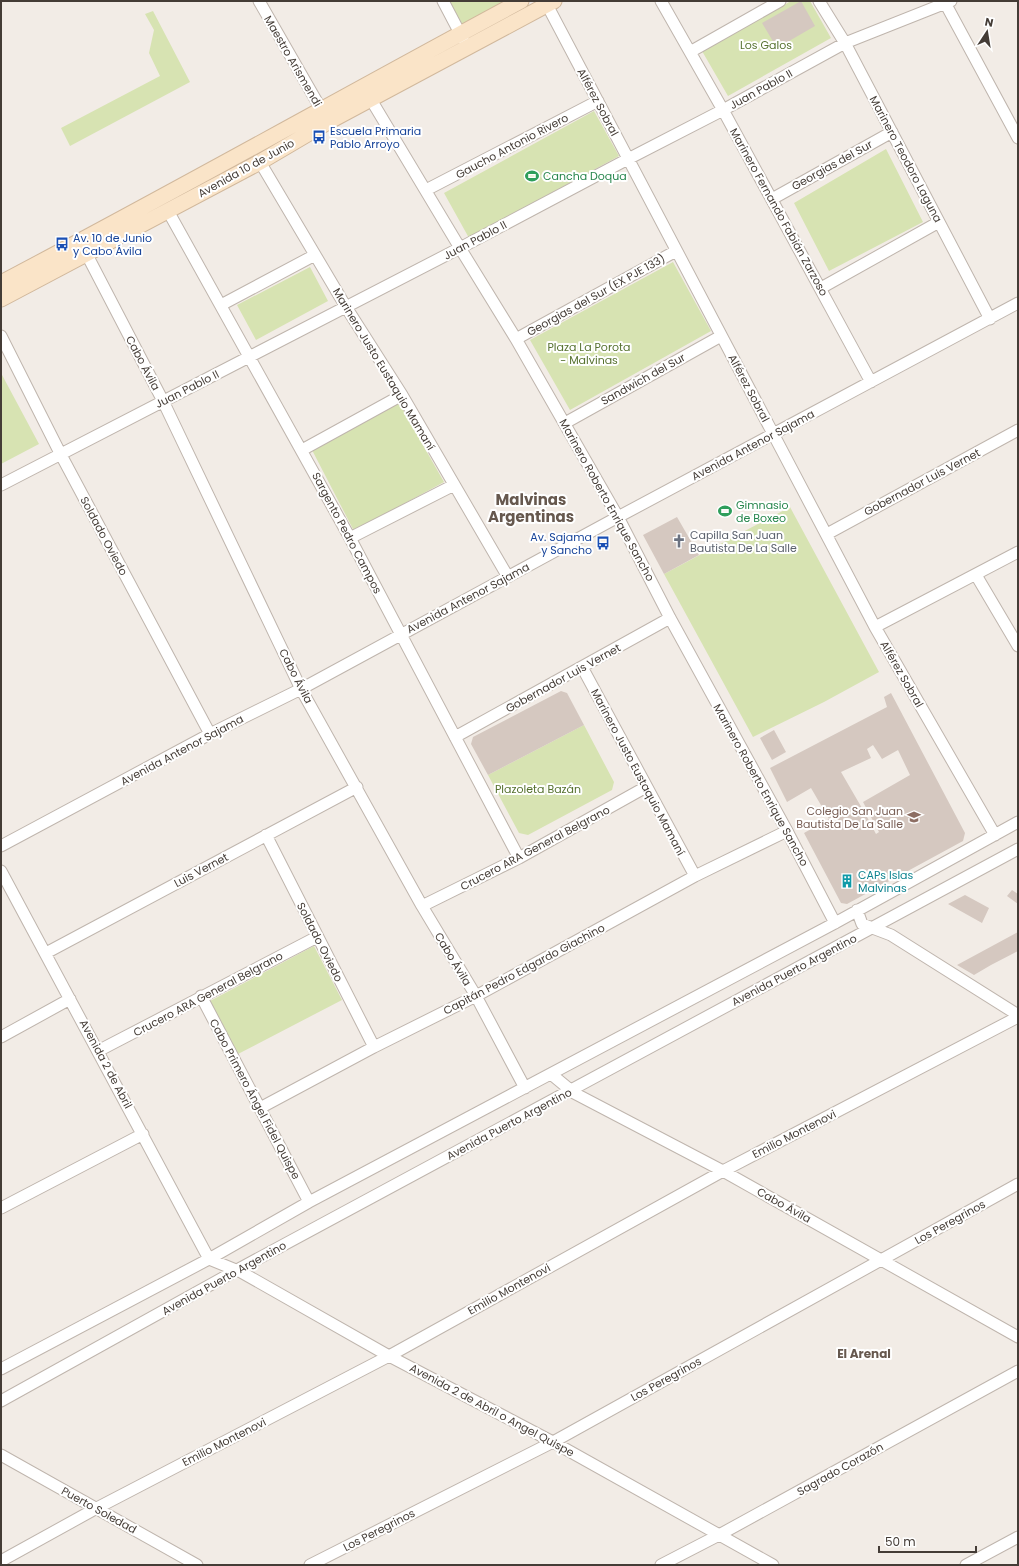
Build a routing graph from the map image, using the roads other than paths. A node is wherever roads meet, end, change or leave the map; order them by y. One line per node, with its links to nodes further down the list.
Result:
1 (258, 1): 16 (street, Maestro Arismendi)
2 (443, 1): 9 (street)
3 (521, 1): 9 (street, Avenida 10 de Junio)
4 (661, 1): 12 (street, Marinero Fernando Fabián Zarzoso)
5 (780, 1): 12 (street)
6 (819, 1): 10 (street, Marinero Teodoro Laguna)
7 (549, 2): 11 (street, Avenida 10 de Junio); 14 (street, Alférez Sobral)
8 (946, 2): 10 (street, Juan Pablo II); 18 (street)
9 (461, 34): 11 (street); 13 (street, Avenida 10 de Junio)
10 (844, 43): 15 (street, Juan Pablo II); 17 (street, Marinero Teodoro Laguna)
11 (468, 48): 13 (street, Avenida 10 de Junio)
12 (690, 52): 15 (street, Marinero Fernando Fabián Zarzoso)
13 (367, 93): 16 (street, Avenida 10 de Junio); 21 (street, Marinero Roberto Enrique Sancho)
14 (598, 101): 19 (street, Alférez Sobral); 21 (street, Gaucho Antonio Rivero)
15 (723, 110): 19 (street, Juan Pablo II); 22 (street, Marinero Fernando Fabián Zarzoso)
16 (324, 116): 20 (street, Avenida 10 de Junio); 29 (street, Avenida 10 de Junio)
17 (892, 132): 22 (street, Georgias del Sur); 24 (street, Marinero Teodoro Laguna)
18 (1018, 138)
19 (628, 159): 25 (street, Juan Pablo II); 26 (street, Alférez Sobral)
20 (260, 162): 23 (street, Avenida 10 de Junio); 28 (street, Marinero Justo Eustaquio Mamaní)
21 (426, 190): 25 (street, Marinero Roberto Enrique Sancho)
22 (772, 199): 30 (street, Marinero Fernando Fabián Zarzoso)
23 (168, 211): 27 (street, Avenida 10 de Junio); 33 (street, Sargento Pedro Campos)
24 (939, 222): 30 (street); 35 (street, Marinero Teodoro Laguna)
25 (460, 248): 34 (street, Juan Pablo II); 38 (street, Marinero Roberto Enrique Sancho)
26 (676, 251): 37 (street, Alférez Sobral); 38 (street, Georgias del Sur (EX PJE 133))
27 (86, 253): 31 (street, Avenida 10 de Junio); 42 (street, Cabo Ávila)
28 (315, 255): 33 (street); 34 (street, Marinero Justo Eustaquio Mamaní)
29 (1, 283)
30 (821, 288): 40 (street, Marinero Fernando Fabián Zarzoso)
31 (1, 299)
32 (1018, 303): 35 (street, Avenida Antenor Sajama)
33 (220, 305): 39 (street, Sargento Pedro Campos)
34 (346, 307): 39 (street, Juan Pablo II); 41 (street, Marinero Justo Eustaquio Mamaní)
35 (990, 319): 40 (street, Avenida Antenor Sajama)
36 (1, 336): 47 (street, Soldado Oviedo)
37 (721, 336): 43 (street, Sandwich del Sur); 45 (street, Alférez Sobral)
38 (516, 339): 43 (street, Marinero Roberto Enrique Sancho)
39 (249, 356): 42 (street, Juan Pablo II); 46 (street, Sargento Pedro Campos)
40 (871, 382): 45 (street, Avenida Antenor Sajama)
41 (402, 394): 46 (street); 49 (street, Marinero Justo Eustaquio Mamaní)
42 (163, 401): 47 (street, Juan Pablo II); 61 (street, Cabo Ávila)
43 (565, 423): 50 (street, Marinero Roberto Enrique Sancho)
44 (1018, 430): 51 (street, Gobernador Luis Vernet)
45 (774, 434): 50 (street, Avenida Antenor Sajama); 51 (street, Alférez Sobral)
46 (302, 450): 52 (street, Sargento Pedro Campos)
47 (60, 454): 48 (street, Juan Pablo II); 62 (street, Soldado Oviedo)
48 (1, 484)
49 (454, 485): 52 (street); 55 (street, Marinero Justo Eustaquio Mamaní)
50 (618, 516): 55 (street, Avenida Antenor Sajama); 56 (street, Marinero Roberto Enrique Sancho)
51 (827, 534): 57 (street, Alférez Sobral)
52 (350, 538): 58 (street, Sargento Pedro Campos)
53 (1018, 552): 54 (street)
54 (976, 575): 57 (street); 59 (street)
55 (508, 577): 58 (street, Avenida Antenor Sajama)
56 (670, 618): 60 (street, Gobernador Luis Vernet); 67 (street, Marinero Roberto Enrique Sancho)
57 (875, 627): 69 (street, Alférez Sobral)
58 (401, 634): 61 (street, Avenida Antenor Sajama); 63 (street, Sargento Pedro Campos)
59 (1018, 646)
60 (582, 667): 63 (street, Gobernador Luis Vernet); 65 (street, Marinero Justo Eustaquio Mamaní)
61 (301, 688): 62 (street, Avenida Antenor Sajama); 64 (street, Cabo Ávila)
62 (210, 734): 70 (street, Avenida Antenor Sajama)
63 (455, 737): 72 (street, Sargento Pedro Campos)
64 (357, 787): 68 (street, Luis Vernet); 75 (street, Cabo Ávila)
65 (646, 788): 72 (street, Crucero ARA General Belgrano); 74 (street, Marinero Justo Eustaquio Mamaní)
66 (1018, 822): 69 (street, Avenida Puerto Argentino)
67 (787, 831): 74 (street, Capitán Pedro Edgardo Giachino); 77 (street, Marinero Roberto Enrique Sancho)
68 (266, 835): 79 (street, Soldado Oviedo); 80 (street, Luis Vernet)
69 (995, 835): 76 (street, Avenida Puerto Argentino)
70 (1, 846)
71 (1018, 849): 78 (street, Avenida Puerto Argentino)
72 (519, 858): 75 (street, Crucero ARA General Belgrano)
73 (1, 871): 80 (street, Avenida 2 de Abril)
74 (695, 876): 82 (street, Capitán Pedro Edgardo Giachino)
75 (422, 906): 82 (street, Cabo Ávila)
76 (857, 910): 77 (street, Avenida Puerto Argentino); 78 (street)
77 (835, 923): 88 (street, Avenida Puerto Argentino)
78 (872, 928): 84 (street); 90 (street, Avenida Puerto Argentino)
79 (317, 937): 81 (street, Crucero ARA General Belgrano); 86 (street, Soldado Oviedo)
80 (46, 953): 83 (street, Avenida 2 de Abril)
81 (201, 996): 87 (street, Crucero ARA General Belgrano); 91 (street, Cabo Primero Ángel Fidel Quispe)
82 (476, 996): 86 (street, Capitán Pedro Edgardo Giachino); 89 (street, Cabo Ávila)
83 (70, 999): 85 (street); 87 (street, Avenida 2 de Abril)
84 (1018, 1016): 93 (street, Emilio Montenovi)
85 (1, 1036)
86 (374, 1047): 91 (street, Capitán Pedro Edgardo Giachino)
87 (98, 1051): 92 (street, Avenida 2 de Abril)
88 (551, 1074): 89 (street, Avenida Puerto Argentino); 90 (street, Cabo Ávila)
89 (525, 1088): 95 (street, Avenida Puerto Argentino)
90 (571, 1091): 93 (street, Cabo Ávila); 99 (street, Avenida Puerto Argentino)
91 (260, 1108): 95 (street, Cabo Primero Ángel Fidel Quispe)
92 (143, 1134): 96 (street); 97 (street, Avenida 2 de Abril)
93 (723, 1171): 98 (street, Cabo Ávila); 101 (street, Emilio Montenovi)
94 (1018, 1184): 98 (street, Los Peregrinos)
95 (309, 1202): 97 (street, Avenida Puerto Argentino)
96 (1, 1208)
97 (209, 1258): 99 (street, Avenida 2 de Abril o Angel Quispe); 102 (street, Avenida Puerto Argentino)
98 (881, 1260): 100 (street, Cabo Ávila); 105 (street, Los Peregrinos)
99 (237, 1270): 101 (street, Avenida 2 de Abril o Angel Quispe); 104 (street, Avenida Puerto Argentino)
100 (1015, 1332)
101 (389, 1356): 105 (street, Avenida 2 de Abril o Angel Quispe); 107 (street, Emilio Montenovi)
102 (1, 1369)
103 (1018, 1371): 108 (street, Sagrado Corazón)
104 (1, 1400)
105 (553, 1442): 108 (street, Avenida 2 de Abril o Angel Quispe); 112 (street, Los Peregrinos)
106 (1, 1455): 107 (street, Puerto Soledad)
107 (95, 1508): 110 (street, Emilio Montenovi); 111 (street, Puerto Soledad)
108 (719, 1535): 113 (street, Sagrado Corazón); 114 (street, Avenida 2 de Abril o Angel Quispe)
109 (1018, 1537): 115 (street)
110 (1, 1561)
111 (197, 1565)
112 (310, 1565)
113 (661, 1565)
114 (773, 1565)
115 (966, 1565)

